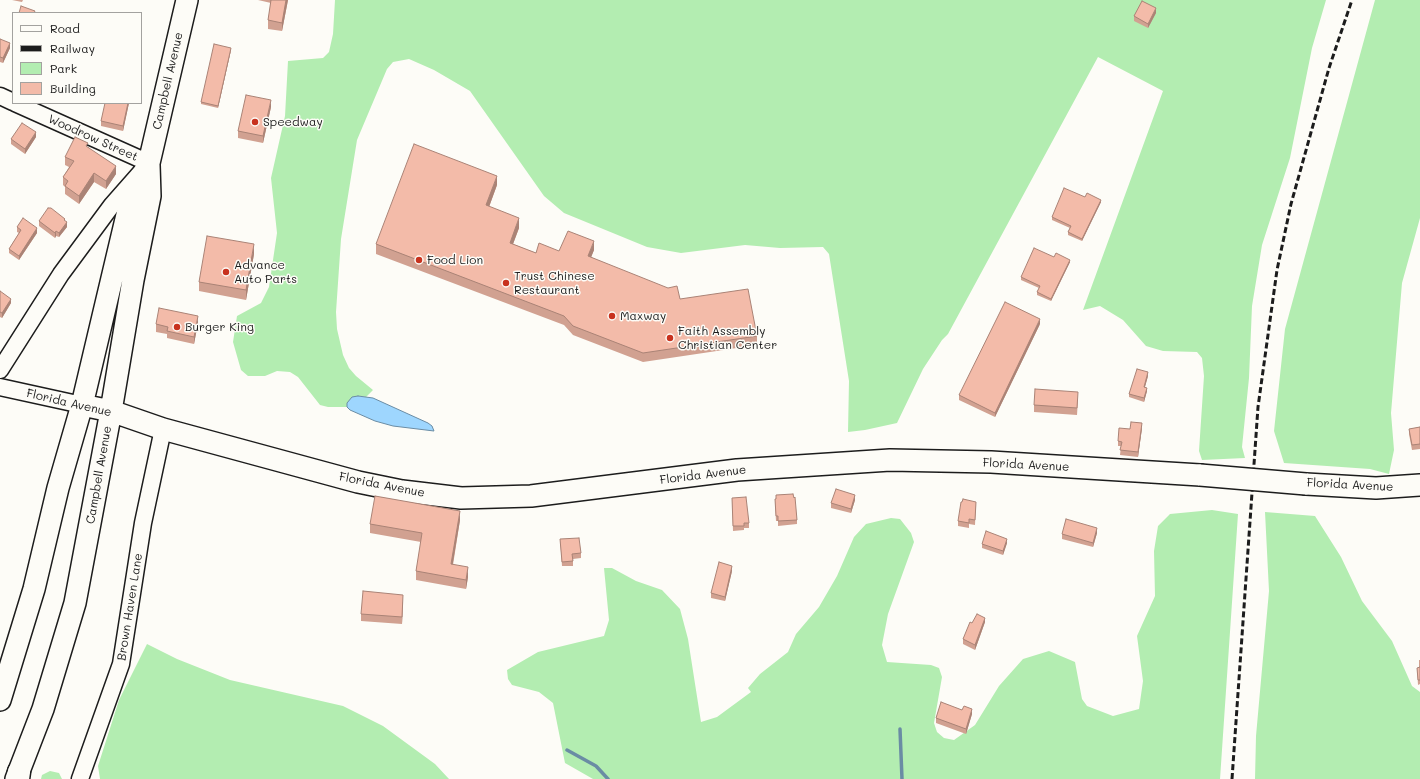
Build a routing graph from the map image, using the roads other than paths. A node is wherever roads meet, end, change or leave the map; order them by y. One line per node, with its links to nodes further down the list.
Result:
1 (187, 0): 5 (main road, Campbell Avenue)
2 (0, 96): 3 (street, Woodrow Street)
3 (12, 101)
4 (18, 104): 5 (street, Woodrow Street)
5 (149, 163): 6 (street, Campbell Avenue); 8 (main road, Campbell Avenue); 9 (main road, Campbell Avenue)
6 (0, 370)
7 (0, 387): 8 (street, Florida Avenue)
8 (82, 405): 9 (main road, Florida Avenue); 12 (main road, Campbell Avenue)
9 (111, 411): 10 (main road, Florida Avenue); 13 (main road, Campbell Avenue)
10 (163, 429): 11 (main road, Florida Avenue, bridge); 14 (street, Brown Haven Lane)
11 (1420, 485)
12 (0, 700)
13 (18, 777)
14 (80, 779)

